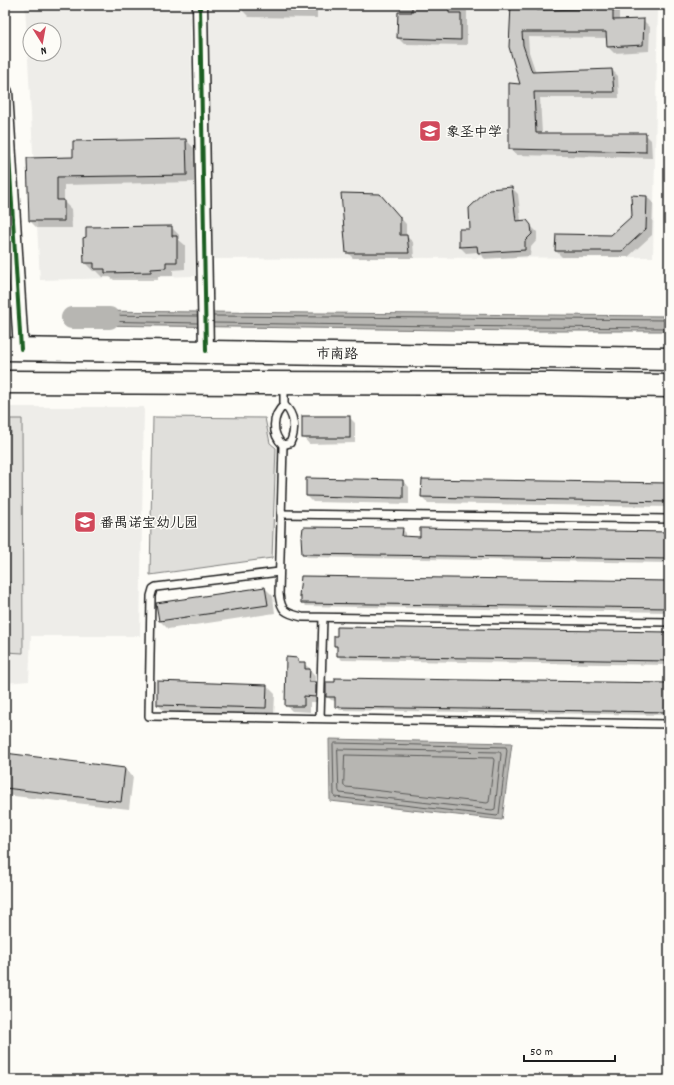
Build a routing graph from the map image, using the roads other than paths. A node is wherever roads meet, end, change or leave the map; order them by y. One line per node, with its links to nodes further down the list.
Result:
1 (200, 5): 3 (street)
2 (5, 92): 4 (street)
3 (206, 342): 4 (highway, 市南路); 5 (highway, 市南路)
4 (13, 349)
5 (669, 358)
6 (5, 382): 7 (highway)
7 (284, 383): 8 (highway); 9 (lane)
8 (669, 386)
9 (284, 406): 10 (lane); 10 (lane)
10 (282, 445): 11 (lane)
11 (281, 514): 12 (lane); 13 (lane)
12 (669, 519)
13 (279, 572): 14 (lane); 16 (lane)
14 (323, 618): 15 (lane); 16 (lane)
15 (669, 622)
16 (320, 718): 17 (lane)
17 (669, 724)

